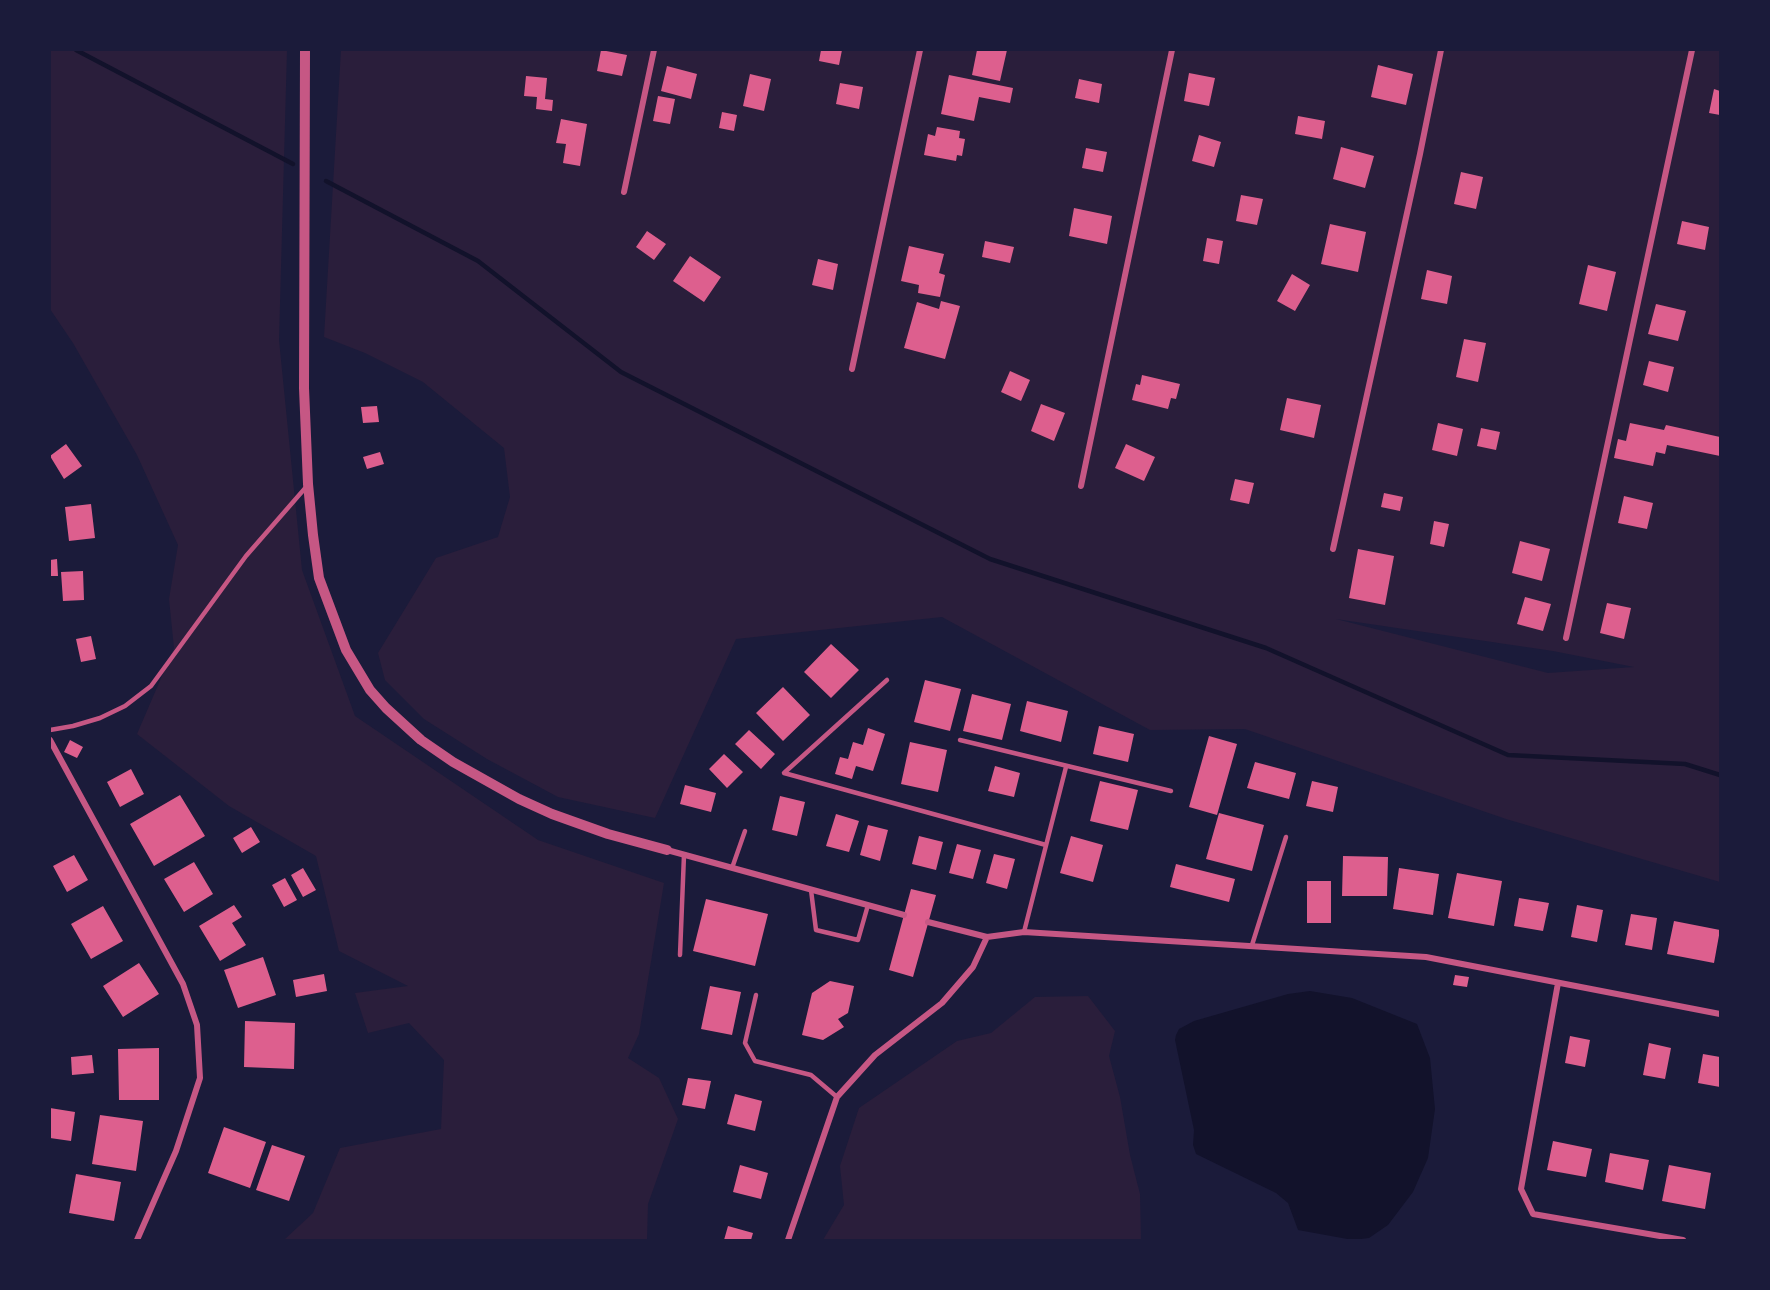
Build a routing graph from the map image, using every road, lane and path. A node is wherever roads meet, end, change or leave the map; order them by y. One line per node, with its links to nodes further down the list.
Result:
1 (305, 50): 9 (street)
2 (654, 50): 7 (street)
3 (920, 50): 8 (street)
4 (1172, 50): 10 (street)
5 (1441, 50): 11 (street)
6 (1692, 50): 12 (street)
7 (624, 192)
8 (852, 369)
9 (308, 484): 14 (lane); 22 (street)
10 (1081, 486)
11 (1333, 549)
12 (1566, 638)
13 (887, 680): 21 (lane)
14 (50, 730)
15 (50, 740): 37 (street)
16 (960, 740): 17 (lane)
17 (1066, 767): 18 (lane); 21 (lane)
18 (1171, 791)
19 (745, 831): 24 (lane)
20 (1286, 837): 31 (lane)
21 (1046, 845): 29 (lane)
22 (668, 850): 23 (street)
23 (684, 855): 24 (street); 32 (lane)
24 (732, 868): 25 (street)
25 (811, 890): 26 (street); 26 (lane)
26 (868, 905): 27 (street)
27 (904, 915)
28 (928, 922): 30 (street)
29 (1024, 932): 30 (street); 31 (street)
30 (987, 937): 36 (street)
31 (1252, 945): 33 (street)
32 (680, 955)
33 (1558, 983): 35 (street); 39 (street)
34 (756, 995): 36 (lane)
35 (1720, 1014)
36 (837, 1097): 38 (street)
37 (137, 1240)
38 (788, 1240)
39 (1683, 1240)

